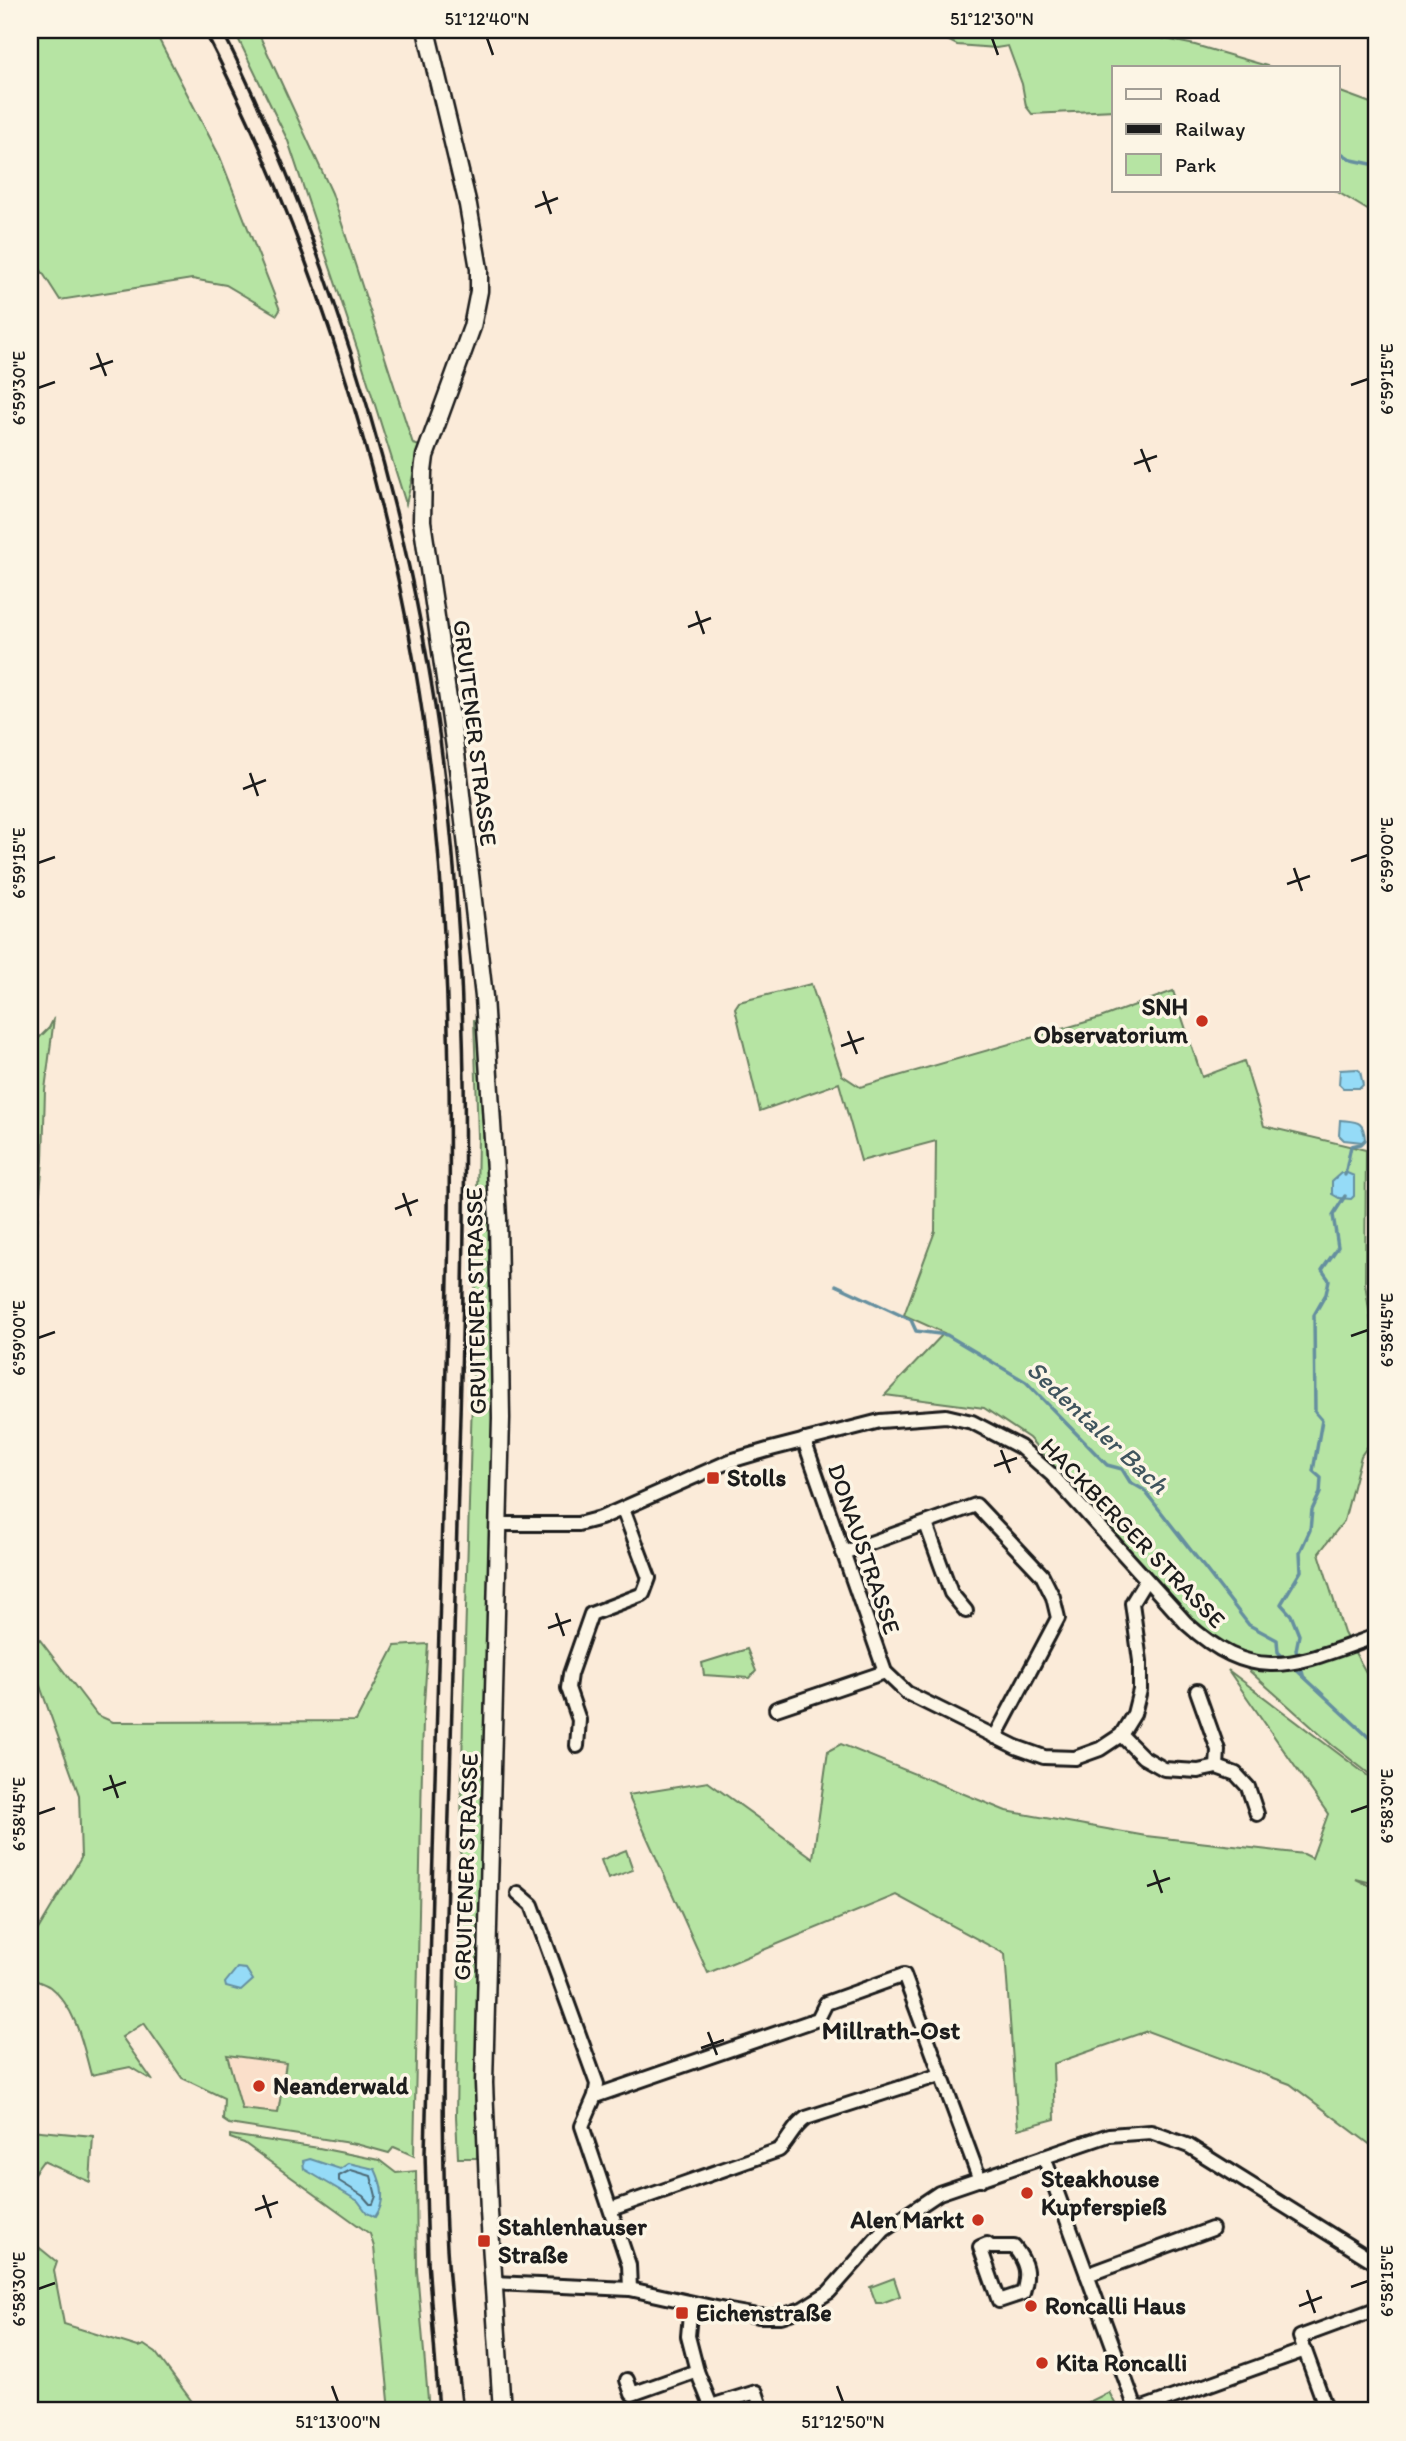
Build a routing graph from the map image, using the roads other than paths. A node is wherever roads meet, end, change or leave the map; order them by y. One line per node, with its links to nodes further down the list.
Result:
1 (426, 30): 4 (main road, GRUITENER STRASSE)
2 (804, 1440): 3 (street, HACKBERGER STRASSE); 6 (street, DONAUSTRASSE); 7 (street, HACKBERGER STRASSE)
3 (623, 1509): 4 (street, HACKBERGER STRASSE); 15 (street)
4 (499, 1524): 27 (main road, GRUITENER STRASSE)
5 (926, 1524): 6 (street); 8 (street); 14 (street)
6 (843, 1553): 10 (street, DONAUSTRASSE)
7 (1146, 1580): 9 (street, HACKBERGER STRASSE); 13 (street)
8 (966, 1611)
9 (1376, 1636)
10 (885, 1672): 12 (street, DONAUSTRASSE); 14 (street, DONAUSTRASSE)
11 (1197, 1690): 16 (street)
12 (776, 1709)
13 (1121, 1735): 14 (street, DONAUSTRASSE); 16 (street)
14 (995, 1737)
15 (577, 1746)
16 (1217, 1767): 17 (street)
17 (1257, 1814)
18 (518, 1893): 20 (street)
19 (940, 2075): 20 (street); 22 (street); 23 (street)
20 (596, 2096): 23 (street)
21 (1044, 2157): 22 (street); 25 (street); 26 (street)
22 (980, 2180): 30 (street)
23 (611, 2209): 28 (street)
24 (1212, 2229): 26 (street)
25 (1376, 2263)
26 (1087, 2275): 32 (street)
27 (492, 2283): 28 (street); 36 (main road, GRUITENER STRASSE)
28 (630, 2289): 30 (street)
29 (1023, 2293): 29 (street)
30 (691, 2303): 33 (street)
31 (1376, 2309): 32 (street)
32 (1305, 2350): 37 (street)
33 (698, 2371): 34 (street); 35 (street)
34 (627, 2380)
35 (762, 2410)
36 (502, 2411)
37 (1327, 2411)

